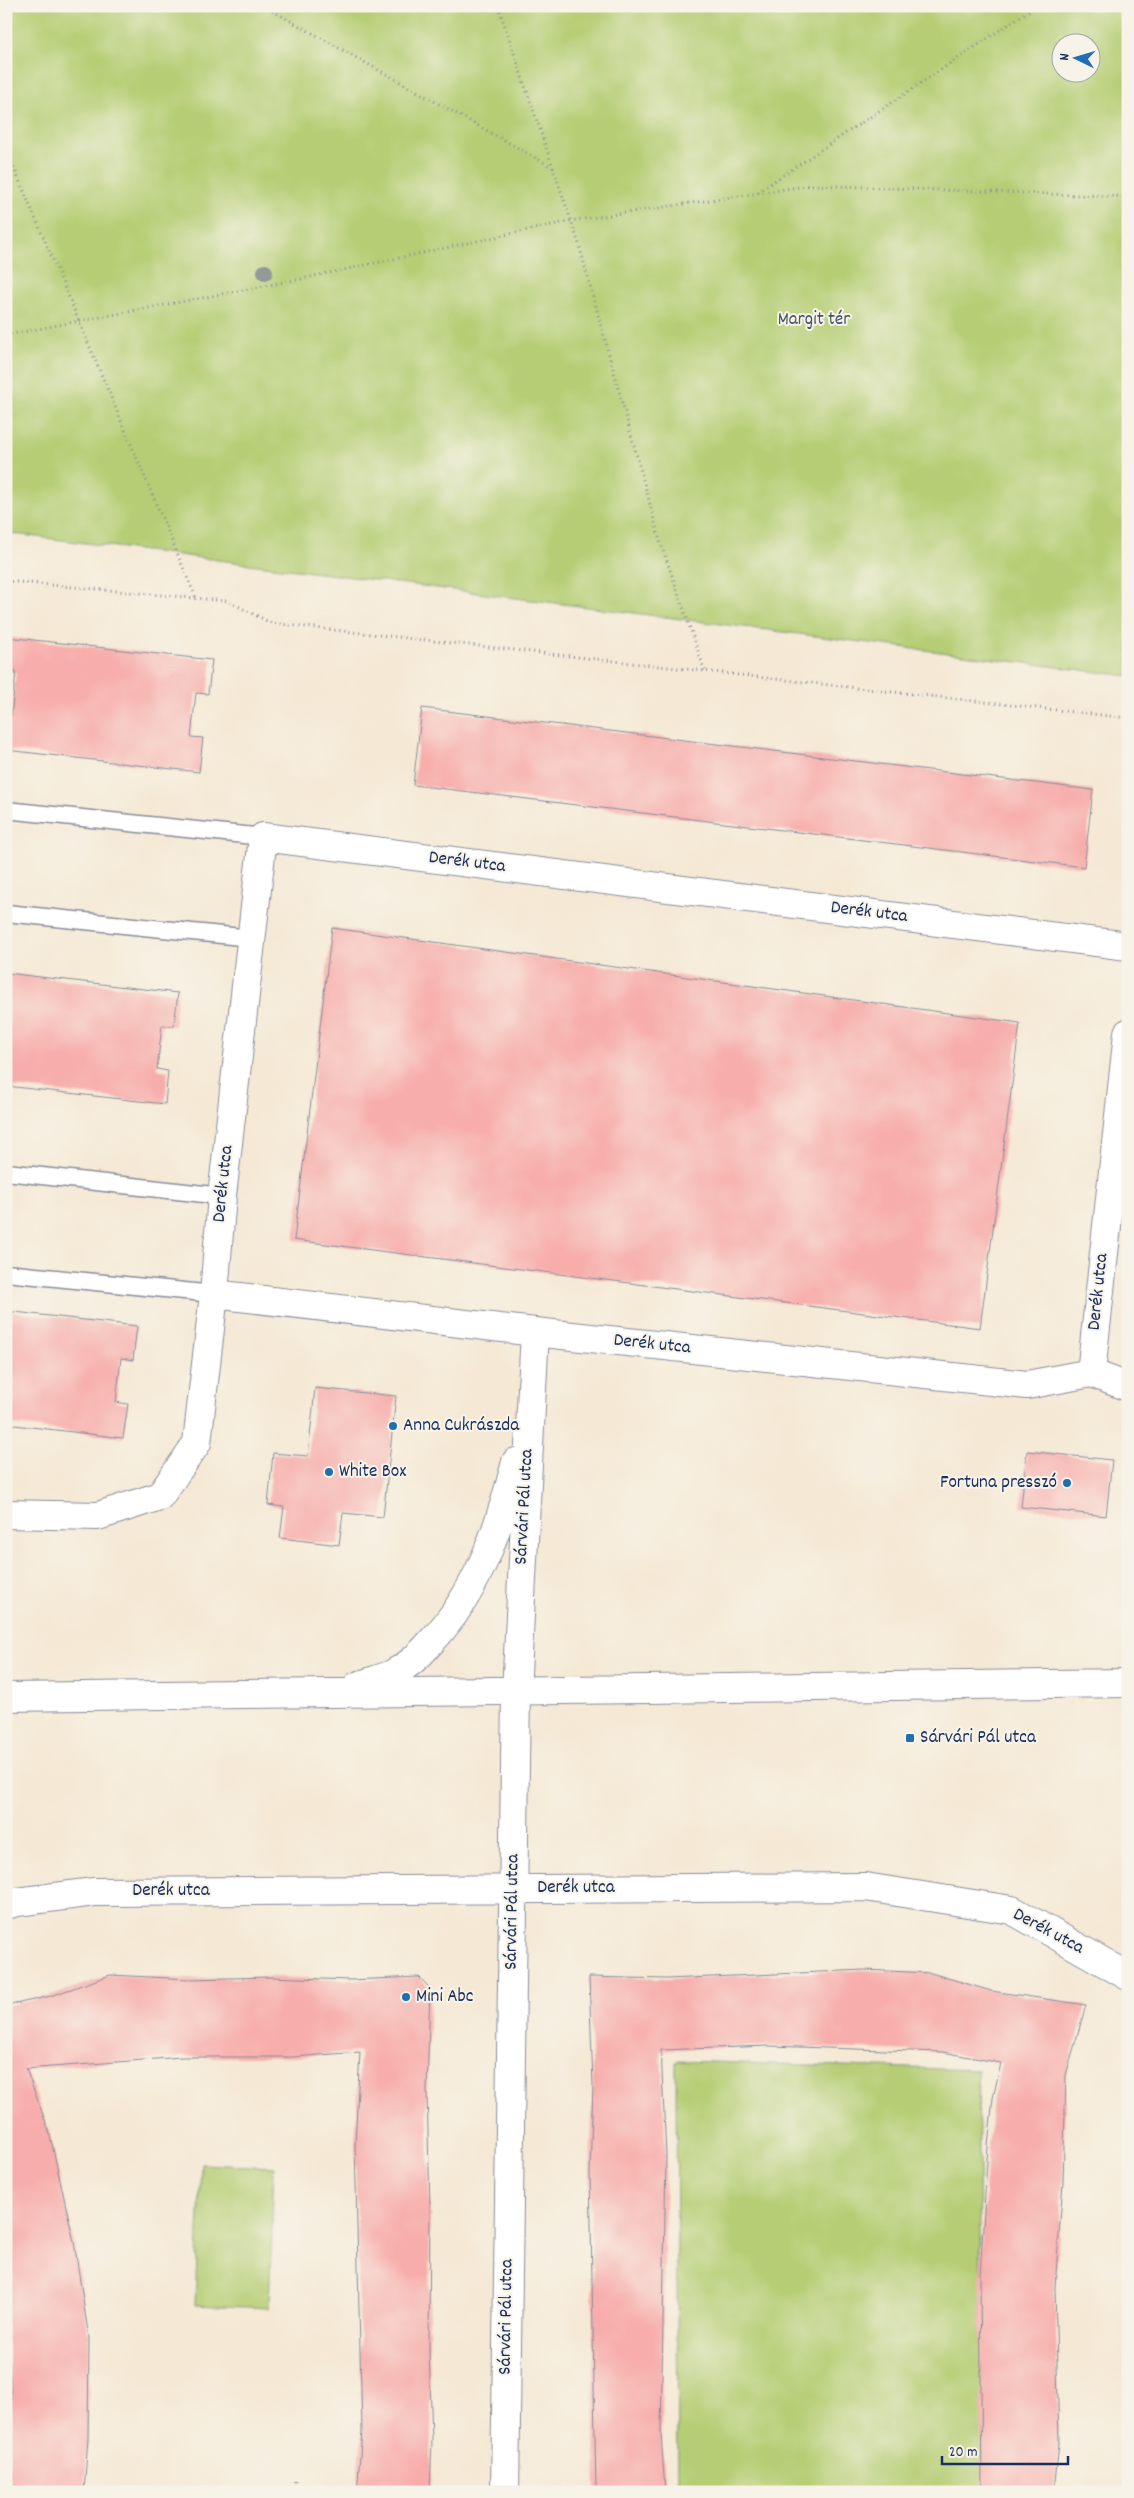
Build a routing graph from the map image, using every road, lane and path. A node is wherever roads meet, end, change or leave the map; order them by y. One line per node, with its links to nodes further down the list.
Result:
1 (264, 6): 5 (path)
2 (498, 6): 5 (path)
3 (1036, 6): 6 (path)
4 (6, 149): 9 (path)
5 (553, 168): 8 (path)
6 (757, 193): 7 (path); 8 (path)
7 (1128, 197)
8 (570, 220): 9 (path); 13 (path)
9 (80, 320): 10 (path); 12 (path)
10 (6, 335)
11 (6, 580): 12 (path)
12 (196, 598): 13 (path)
13 (705, 671): 14 (path)
14 (1128, 718)
15 (6, 810): 16 (lane)
16 (263, 837): 18 (street, Derék utca); 19 (street, Derék utca)
17 (6, 913): 18 (lane)
18 (251, 938): 22 (street, Derék utca)
19 (1128, 946)
20 (1128, 1033): 26 (street, Derék utca)
21 (6, 1172): 22 (lane)
22 (222, 1196): 24 (street, Derék utca)
23 (6, 1273): 24 (lane)
24 (214, 1294): 25 (street, Derék utca); 29 (street, Derék utca)
25 (534, 1332): 26 (street, Derék utca); 28 (street, Sárvári Pál utca)
26 (1091, 1373): 27 (street)
27 (1128, 1387)
28 (531, 1405): 31 (street, Sárvári Pál utca); 32 (street)
29 (6, 1514)
30 (1128, 1684): 31 (street)
31 (516, 1692): 32 (street); 34 (street, Sárvári Pál utca)
32 (334, 1694): 33 (street)
33 (6, 1697)
34 (513, 1888): 35 (street, Derék utca); 36 (street, Derék utca); 39 (street, Sárvári Pál utca)
35 (6, 1905)
36 (1128, 1977)
37 (295, 2479): 38 (path)
38 (294, 2492)
39 (504, 2492)

